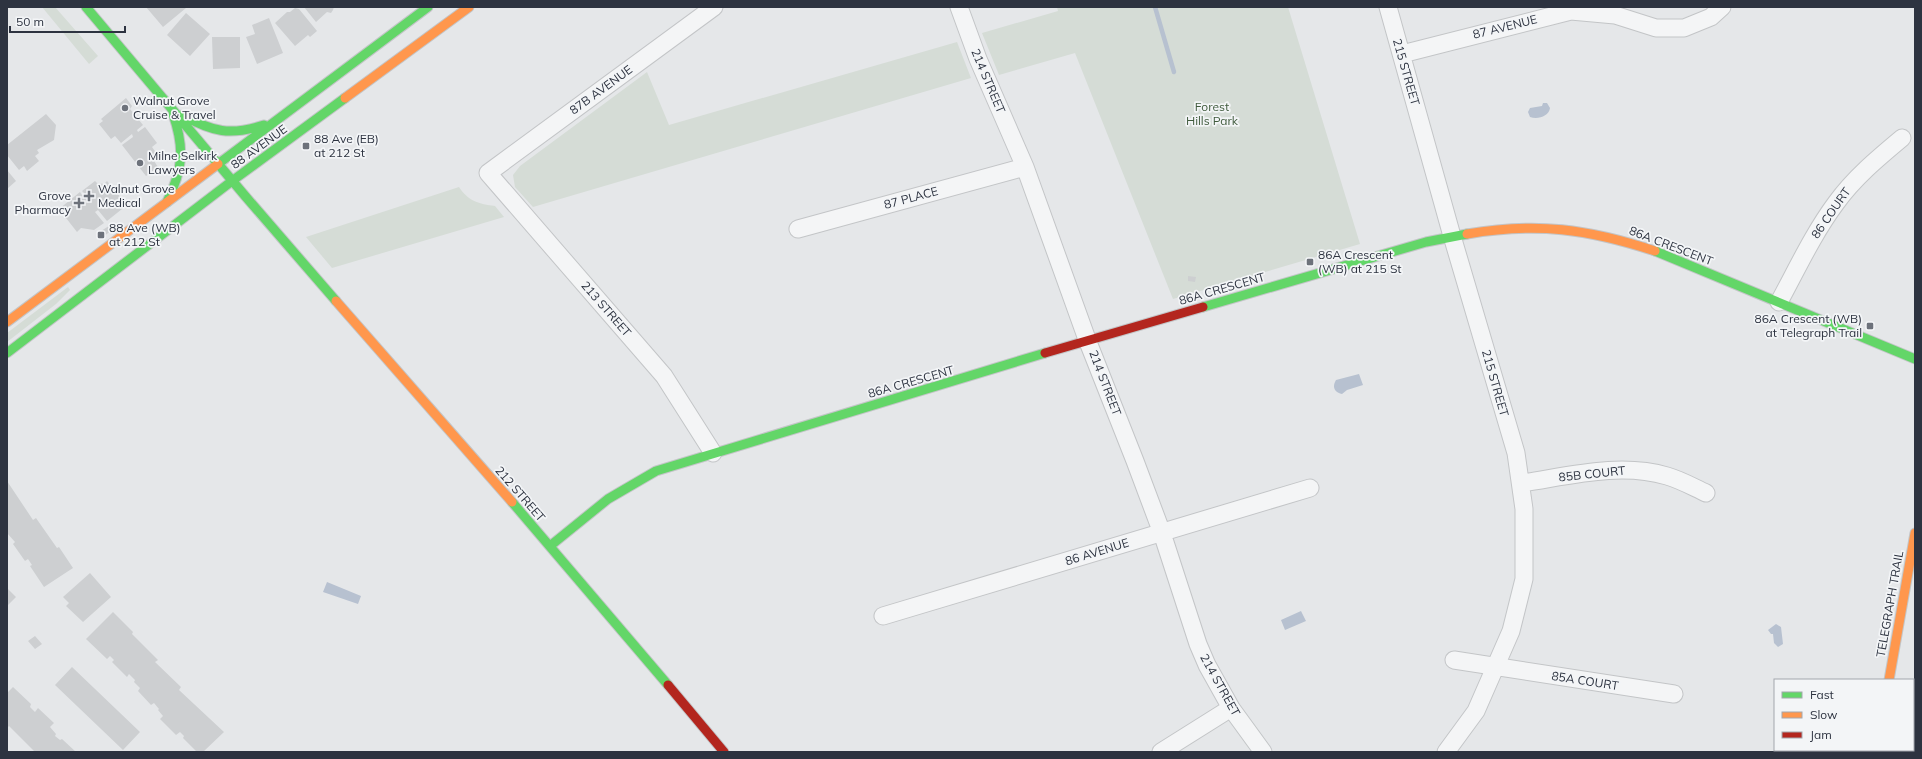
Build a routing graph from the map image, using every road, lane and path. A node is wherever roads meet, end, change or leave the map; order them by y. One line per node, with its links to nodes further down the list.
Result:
1 (86, 7): 9 (street)
2 (428, 7): 10 (street, 88 AVENUE)
3 (469, 7): 15 (street, 88 AVENUE)
4 (714, 7): 14 (street, 87B AVENUE)
5 (959, 7): 13 (street, 214 STREET)
6 (1388, 7): 8 (street, 215 STREET)
7 (1722, 7): 8 (street, 87 AVENUE)
8 (1402, 54): 18 (street, 215 STREET)
9 (172, 110): 10 (street); 12 (street); 16 (street)
10 (276, 121): 12 (street, 88 AVENUE)
11 (1902, 138): 19 (street, 86 COURT)
12 (218, 164): 15 (street); 16 (street, 88 AVENUE)
13 (1025, 167): 17 (street, 87 PLACE); 21 (street, 214 STREET)
14 (488, 173): 24 (street, 213 STREET)
15 (232, 181): 22 (street, 88 AVENUE); 30 (street, 212 STREET)
16 (167, 203): 20 (street, 88 AVENUE)
17 (798, 229)
18 (1452, 236): 19 (street, 86A CRESCENT); 21 (street, 86A CRESCENT); 25 (street, 215 STREET)
19 (1779, 302): 23 (street, 86A CRESCENT)
20 (7, 322)
21 (1088, 342): 24 (street, 86A CRESCENT); 28 (street, 214 STREET)
22 (7, 353)
23 (1915, 359)
24 (713, 453): 30 (street, 86A CRESCENT)
25 (1522, 483): 27 (street, 85B COURT); 34 (street, 215 STREET)
26 (1310, 488): 28 (street, 86 AVENUE)
27 (1706, 493)
28 (1162, 533): 32 (street, 86 AVENUE); 37 (street, 214 STREET)
29 (1915, 533): 31 (street, TELEGRAPH TRAIL)
30 (550, 546): 38 (street, 212 STREET)
31 (1909, 611): 35 (street, TELEGRAPH TRAIL)
32 (883, 616)
33 (1454, 660): 34 (street, 85A COURT)
34 (1496, 668): 36 (street, 85A COURT); 41 (street, 215 STREET)
35 (1889, 679)
36 (1674, 694)
37 (1231, 708): 39 (street); 40 (street, 214 STREET)
38 (724, 752)
39 (1161, 752)
40 (1263, 752)
41 (1446, 752)

